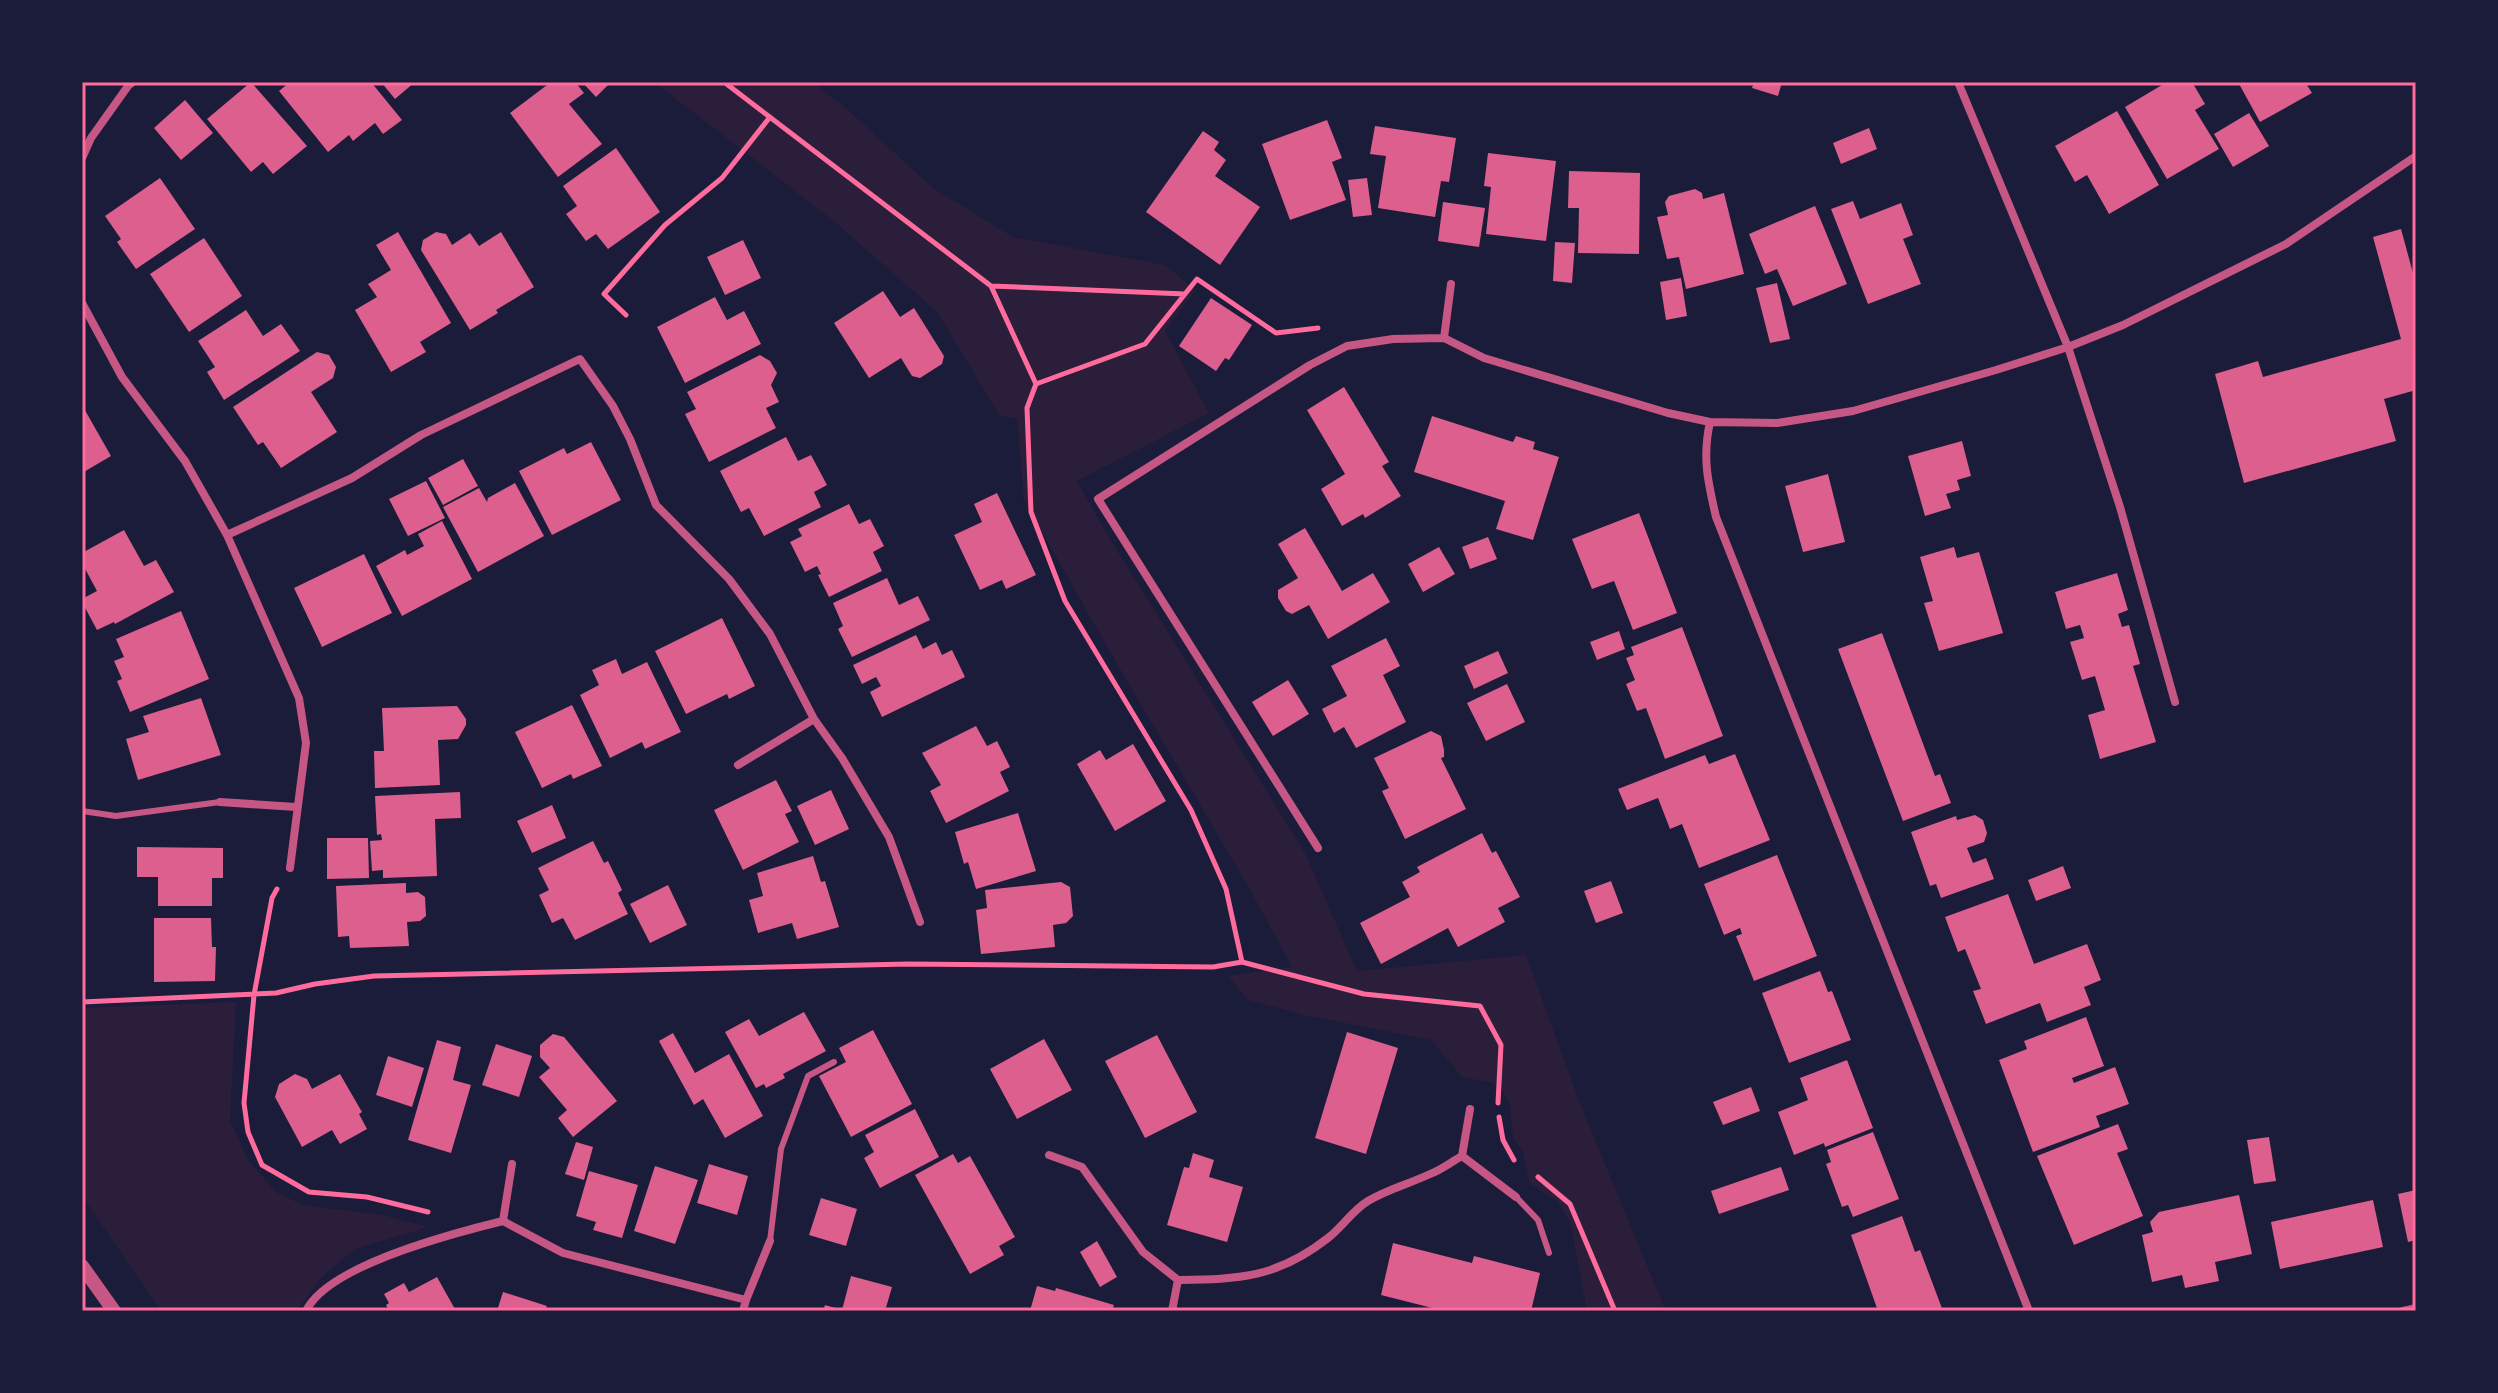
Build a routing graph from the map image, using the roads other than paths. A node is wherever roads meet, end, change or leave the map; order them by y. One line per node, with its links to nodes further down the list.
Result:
1 (133, 82): 4 (street)
2 (1958, 82): 8 (street)
3 (2416, 156): 8 (street)
4 (82, 158)
5 (1451, 284): 7 (street)
6 (82, 303): 10 (street)
7 (1444, 338): 9 (street); 17 (street)
8 (2068, 347): 9 (street); 11 (street)
9 (1710, 422): 37 (street)
10 (227, 535): 12 (street); 15 (street)
11 (2175, 702)
12 (814, 719): 13 (street); 19 (street)
13 (738, 765)
14 (220, 802): 15 (street); 16 (lane)
15 (296, 807): 18 (street)
16 (82, 811)
17 (1318, 848)
18 (290, 868)
19 (920, 922)
20 (834, 1062): 27 (lane)
21 (1470, 1109): 23 (street)
22 (1049, 1155): 30 (street)
23 (1462, 1156): 25 (street); 30 (street)
24 (512, 1164): 26 (street)
25 (1516, 1197): 28 (lane)
26 (503, 1221): 31 (street); 34 (street)
27 (770, 1241): 31 (street)
28 (1549, 1253)
29 (82, 1266): 33 (street)
30 (1178, 1280): 36 (street)
31 (746, 1300): 35 (street)
32 (2416, 1308): 38 (street)
33 (114, 1311)
34 (306, 1311)
35 (743, 1311)
36 (1172, 1311)
37 (2029, 1311)
38 (2403, 1311)

